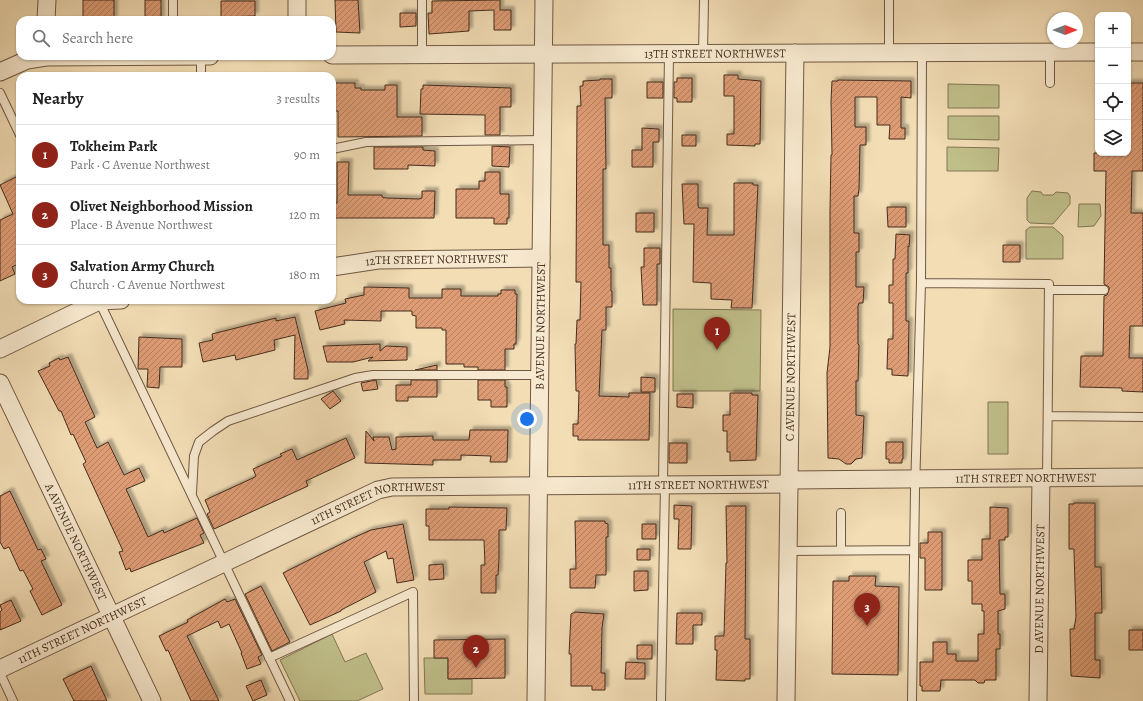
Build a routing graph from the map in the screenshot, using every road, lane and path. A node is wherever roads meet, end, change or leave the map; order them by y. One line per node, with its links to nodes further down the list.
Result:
1 (47, 0): 8 (street)
2 (173, 0): 9 (lane)
3 (297, 0): 10 (street)
4 (422, 0): 18 (lane)
5 (544, 0): 22 (street, B AVENUE NORTHWEST)
6 (704, 0): 20 (lane)
7 (889, 0): 17 (lane)
8 (46, 16)
9 (173, 16)
10 (297, 16)
11 (922, 52): 12 (street, 13TH STREET NORTHWEST); 17 (street, 13TH STREET NORTHWEST); 34 (lane)
12 (1050, 52): 13 (street, 13TH STREET NORTHWEST); 27 (lane)
13 (1095, 52)
14 (1131, 52): 15 (street)
15 (1143, 52)
16 (795, 53): 17 (street, 13TH STREET NORTHWEST); 20 (street, 13TH STREET NORTHWEST); 47 (street, C AVENUE NORTHWEST)
17 (889, 53)
18 (422, 54): 21 (street, 13TH STREET NORTHWEST); 22 (street, 13TH STREET NORTHWEST)
19 (669, 54): 20 (street, 13TH STREET NORTHWEST); 22 (street, 13TH STREET NORTHWEST); 48 (lane)
20 (703, 54)
21 (336, 55)
22 (544, 55): 30 (street, B AVENUE NORTHWEST)
23 (27, 60): 25 (street)
24 (201, 60): 26 (lane)
25 (0, 72)
26 (201, 72)
27 (1050, 83)
28 (0, 93): 29 (lane)
29 (16, 127)
30 (542, 140): 31 (lane); 32 (street, B AVENUE NORTHWEST)
31 (336, 148)
32 (541, 258): 33 (street, 12TH STREET NORTHWEST); 40 (street, B AVENUE NORTHWEST)
33 (336, 266)
34 (921, 283): 35 (lane); 46 (lane)
35 (1049, 290): 36 (lane); 42 (lane)
36 (1104, 290)
37 (91, 304): 39 (street)
38 (101, 304): 50 (lane)
39 (0, 349)
40 (540, 375): 49 (street, B AVENUE NORTHWEST); 50 (lane)
41 (0, 383): 56 (street, A AVENUE NORTHWEST)
42 (1048, 416): 43 (lane); 45 (lane)
43 (1143, 418)
44 (1143, 477): 45 (street, 11TH STREET NORTHWEST)
45 (1044, 478): 46 (street, 11TH STREET NORTHWEST); 68 (street, D AVENUE NORTHWEST)
46 (915, 480): 47 (street, 11TH STREET NORTHWEST); 53 (lane)
47 (789, 482): 48 (street, 11TH STREET NORTHWEST); 54 (street, C AVENUE NORTHWEST)
48 (664, 484): 49 (street, 11TH STREET NORTHWEST); 65 (lane)
49 (539, 485): 55 (street, 11TH STREET NORTHWEST); 64 (street, B AVENUE NORTHWEST)
50 (192, 495): 55 (lane)
51 (841, 513): 52 (lane)
52 (841, 550): 53 (lane); 54 (lane)
53 (914, 550): 67 (lane)
54 (788, 551): 66 (street, C AVENUE NORTHWEST)
55 (224, 563): 56 (street, 11TH STREET NORTHWEST); 57 (lane)
56 (112, 616): 58 (street, 11TH STREET NORTHWEST); 61 (street, A AVENUE NORTHWEST)
57 (270, 658): 62 (lane); 63 (lane)
58 (0, 669)
59 (0, 673): 60 (lane)
60 (13, 701)
61 (152, 701)
62 (290, 701)
63 (414, 701)
64 (536, 701)
65 (661, 701)
66 (786, 701)
67 (912, 701)
68 (1038, 701)

